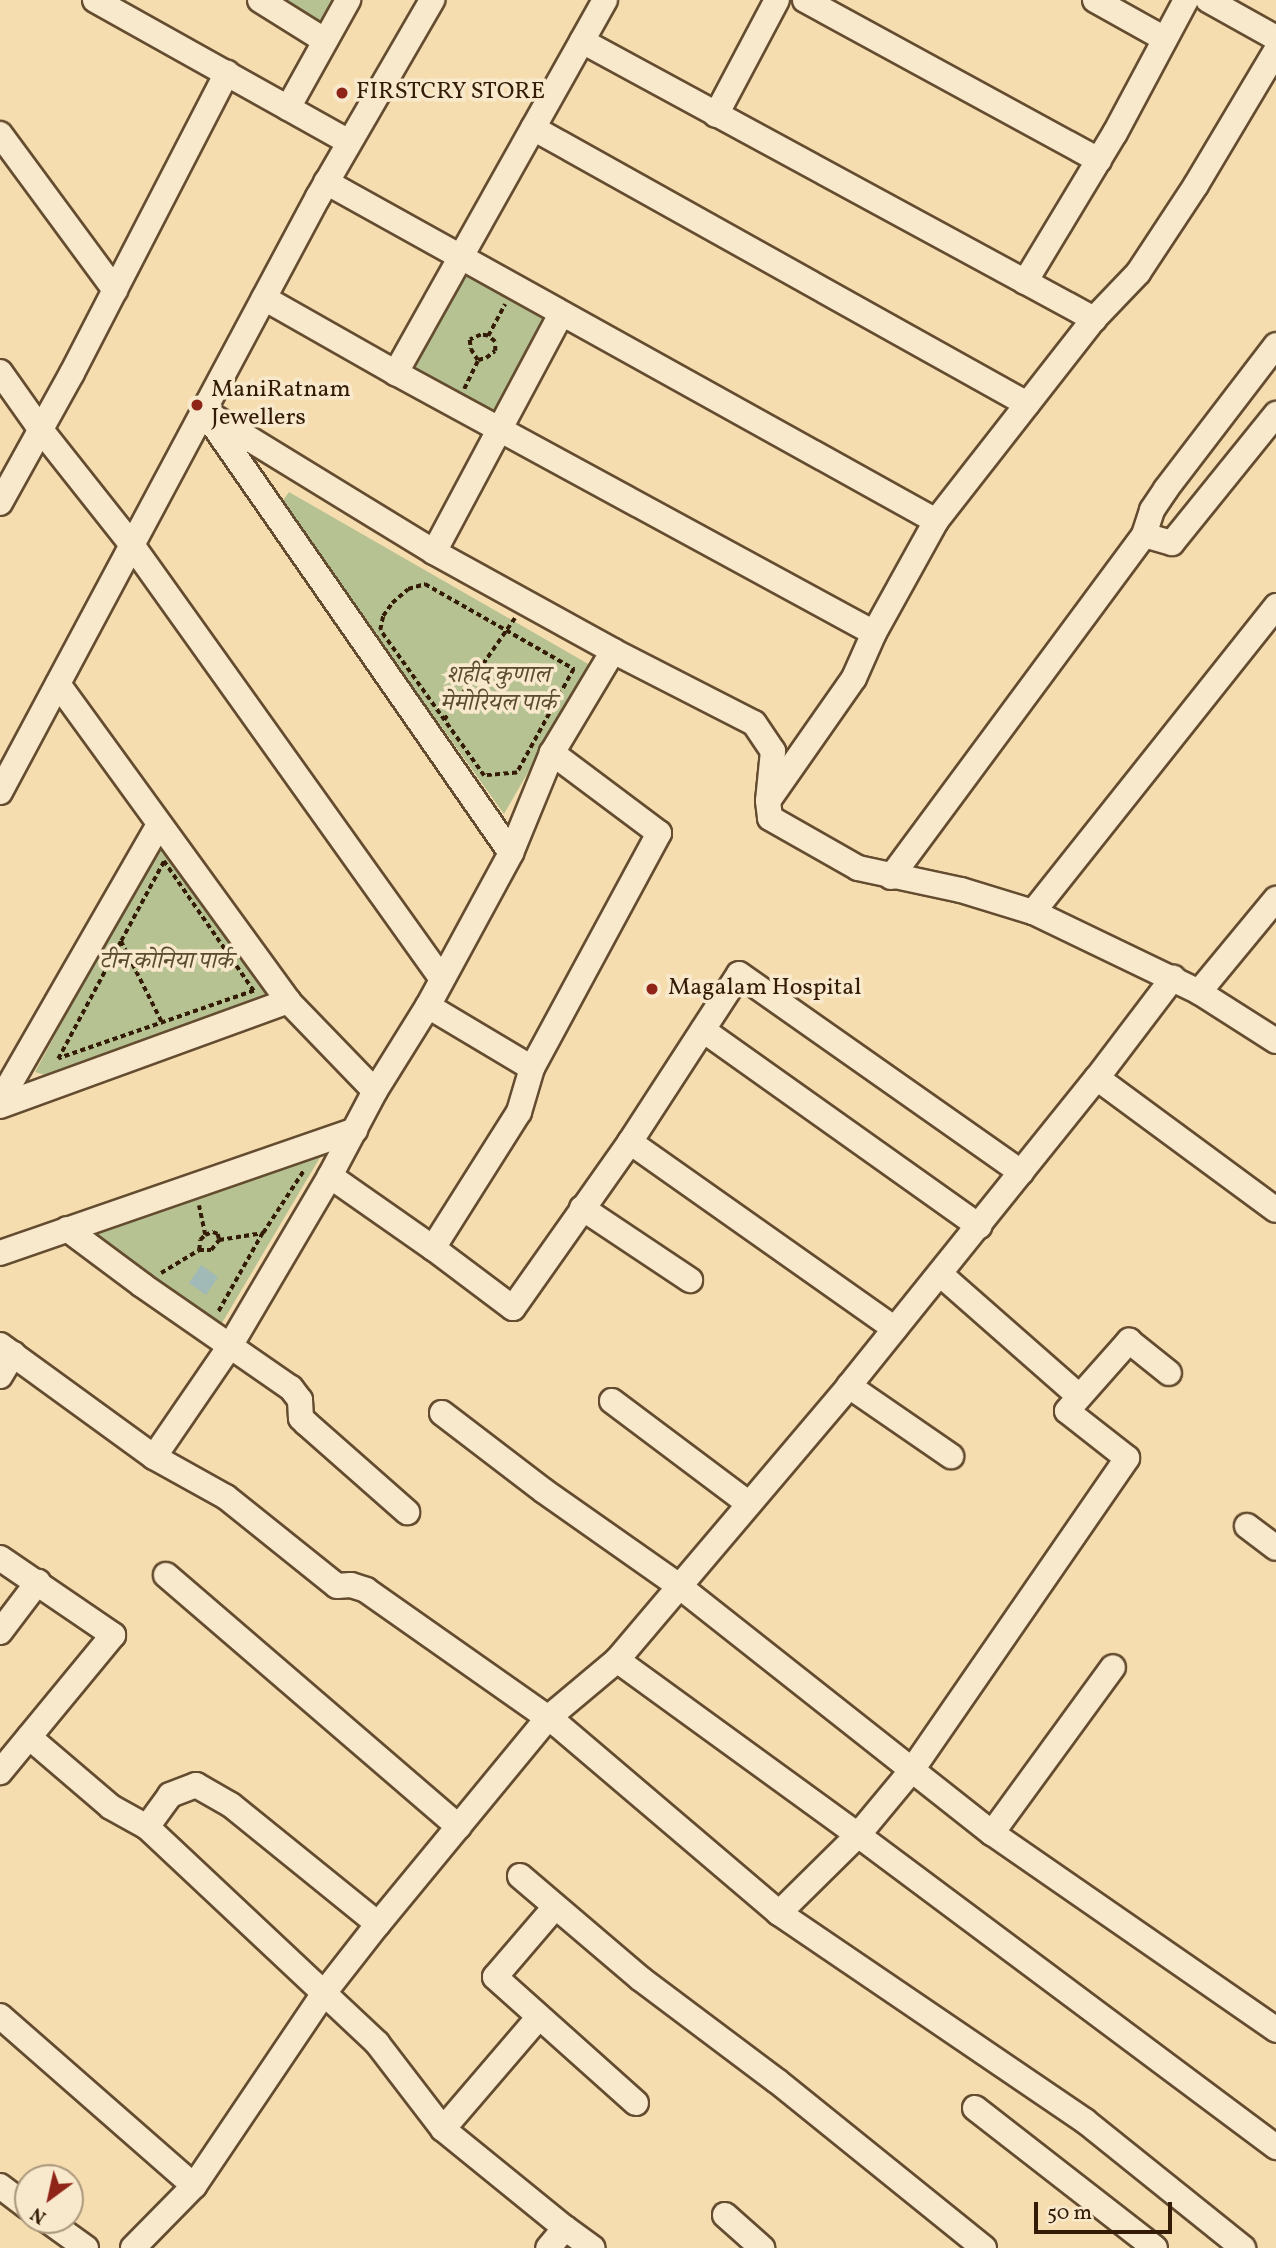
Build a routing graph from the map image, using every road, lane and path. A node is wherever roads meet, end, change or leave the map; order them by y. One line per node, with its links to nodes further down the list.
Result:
1 (95, 0): 16 (street)
2 (260, 0): 13 (street)
3 (348, 0): 13 (street)
4 (432, 0): 21 (street)
5 (605, 0): 14 (street)
6 (777, 0): 18 (street)
7 (805, 0): 22 (street)
8 (1096, 0): 12 (street)
9 (1186, 0): 12 (street)
10 (1208, 0): 11 (street)
11 (1276, 37)
12 (1166, 39): 22 (street)
13 (324, 40): 17 (street)
14 (582, 41): 18 (street); 19 (street)
15 (1276, 51): 30 (street)
16 (227, 73): 17 (street); 27 (street)
17 (288, 107): 21 (street)
18 (716, 115): 25 (street)
19 (533, 128): 24 (street); 36 (street)
20 (0, 134): 27 (street)
21 (349, 142): 23 (street)
22 (1100, 160): 25 (street)
23 (326, 182): 24 (street); 28 (street)
24 (461, 256): 26 (street); 35 (street)
25 (1025, 282): 30 (street)
26 (514, 286): 29 (street); 31 (path)
27 (115, 290): 40 (street)
28 (264, 298): 35 (street); 38 (street)
29 (561, 314): 41 (street); 43 (street)
30 (1094, 319): 36 (street)
31 (488, 336): 33 (path); 33 (path)
32 (1276, 345): 44 (street)
33 (478, 360): 37 (path)
34 (0, 372): 40 (street)
35 (396, 373): 37 (street)
36 (1027, 404): 43 (street)
37 (455, 406): 41 (street)
38 (204, 411): 45 (street); 46 (street); 58 (street)
39 (1276, 414): 44 (street)
40 (41, 430): 42 (street); 45 (street)
41 (497, 430): 46 (street); 50 (street)
42 (0, 503)
43 (936, 521): 50 (street)
44 (1144, 535): 59 (street)
45 (132, 545): 52 (street); 64 (street)
46 (434, 552): 47 (street)
47 (524, 601): 49 (path); 51 (street)
48 (1276, 606): 61 (street)
49 (507, 631): 53 (path); 53 (path); 53 (path)
50 (874, 632): 56 (street)
51 (613, 652): 54 (street); 56 (street)
52 (58, 684): 55 (street); 57 (street)
53 (444, 720)
54 (552, 753): 58 (street); 71 (street)
55 (0, 792)
56 (768, 801): 59 (street)
57 (159, 824): 66 (street); 74 (street)
58 (512, 853): 64 (street)
59 (891, 877): 61 (street)
60 (1276, 899): 65 (street)
61 (1033, 912): 63 (street)
62 (121, 941): 68 (path); 68 (path); 68 (path)
63 (1173, 978): 65 (street); 72 (street)
64 (442, 979): 67 (street)
65 (1199, 992): 70 (street)
66 (288, 1001): 73 (street); 74 (street)
67 (428, 1006): 71 (street); 73 (street)
68 (162, 1022)
69 (703, 1030): 76 (street); 78 (street); 83 (street)
70 (1276, 1041)
71 (533, 1068): 88 (street)
72 (1097, 1078): 78 (street); 82 (street)
73 (375, 1091): 75 (street)
74 (0, 1103)
75 (355, 1130): 79 (street); 84 (street)
76 (630, 1142): 81 (street); 95 (street)
77 (291, 1170): 85 (path)
78 (1021, 1172): 83 (street)
79 (330, 1176): 88 (street); 96 (street)
80 (187, 1207): 86 (path)
81 (582, 1208): 88 (street); 92 (street)
82 (1276, 1209)
83 (979, 1226): 91 (street)
84 (68, 1229): 90 (street); 96 (street)
85 (263, 1233): 87 (path); 94 (path)
86 (205, 1235): 87 (path); 89 (path)
87 (219, 1240): 89 (path)
88 (433, 1248)
89 (199, 1250): 93 (path)
90 (0, 1253)
91 (940, 1274): 95 (street); 101 (street)
92 (690, 1280)
93 (167, 1283)
94 (214, 1320)
95 (895, 1329): 100 (street)
96 (230, 1346): 105 (street); 107 (street)
97 (6, 1349): 99 (street); 105 (street)
98 (1169, 1373): 101 (street)
99 (0, 1376)
100 (849, 1386): 104 (street); 106 (street)
101 (1079, 1396): 119 (street)
102 (612, 1401): 106 (street)
103 (442, 1413): 113 (street)
104 (951, 1456)
105 (154, 1457): 117 (street)
106 (749, 1504): 113 (street)
107 (407, 1512)
108 (1247, 1526): 109 (street)
109 (1276, 1548)
110 (0, 1558): 112 (street)
111 (166, 1575): 122 (street)
112 (38, 1582): 114 (street); 118 (street)
113 (679, 1586): 115 (street); 119 (street)
114 (0, 1632)
115 (617, 1660): 117 (street); 124 (street)
116 (1113, 1667): 123 (street)
117 (548, 1718): 122 (street); 127 (street)
118 (29, 1737): 120 (street); 121 (street)
119 (912, 1770): 123 (street); 124 (street)
120 (0, 1772)
121 (148, 1827): 128 (street); 129 (street)
122 (458, 1827): 128 (street)
123 (992, 1833): 132 (street)
124 (858, 1835): 127 (street); 136 (street)
125 (520, 1876): 126 (street)
126 (555, 1907): 131 (street); 146 (street)
127 (779, 1913): 148 (street)
128 (378, 1924): 129 (street)
129 (324, 1993): 135 (street); 137 (street)
130 (0, 2016): 137 (street)
131 (538, 2018): 133 (street); 135 (street)
132 (1276, 2030)
133 (636, 2103)
134 (975, 2108): 147 (street)
135 (443, 2129): 139 (street)
136 (1276, 2147)
137 (194, 2186): 142 (street)
138 (725, 2215): 145 (street)
139 (565, 2228): 143 (street); 144 (street)
140 (66, 2234): 141 (street)
141 (86, 2248)
142 (133, 2248)
143 (548, 2248)
144 (593, 2248)
145 (762, 2248)
146 (984, 2248)
147 (1155, 2248)
148 (1243, 2248)

